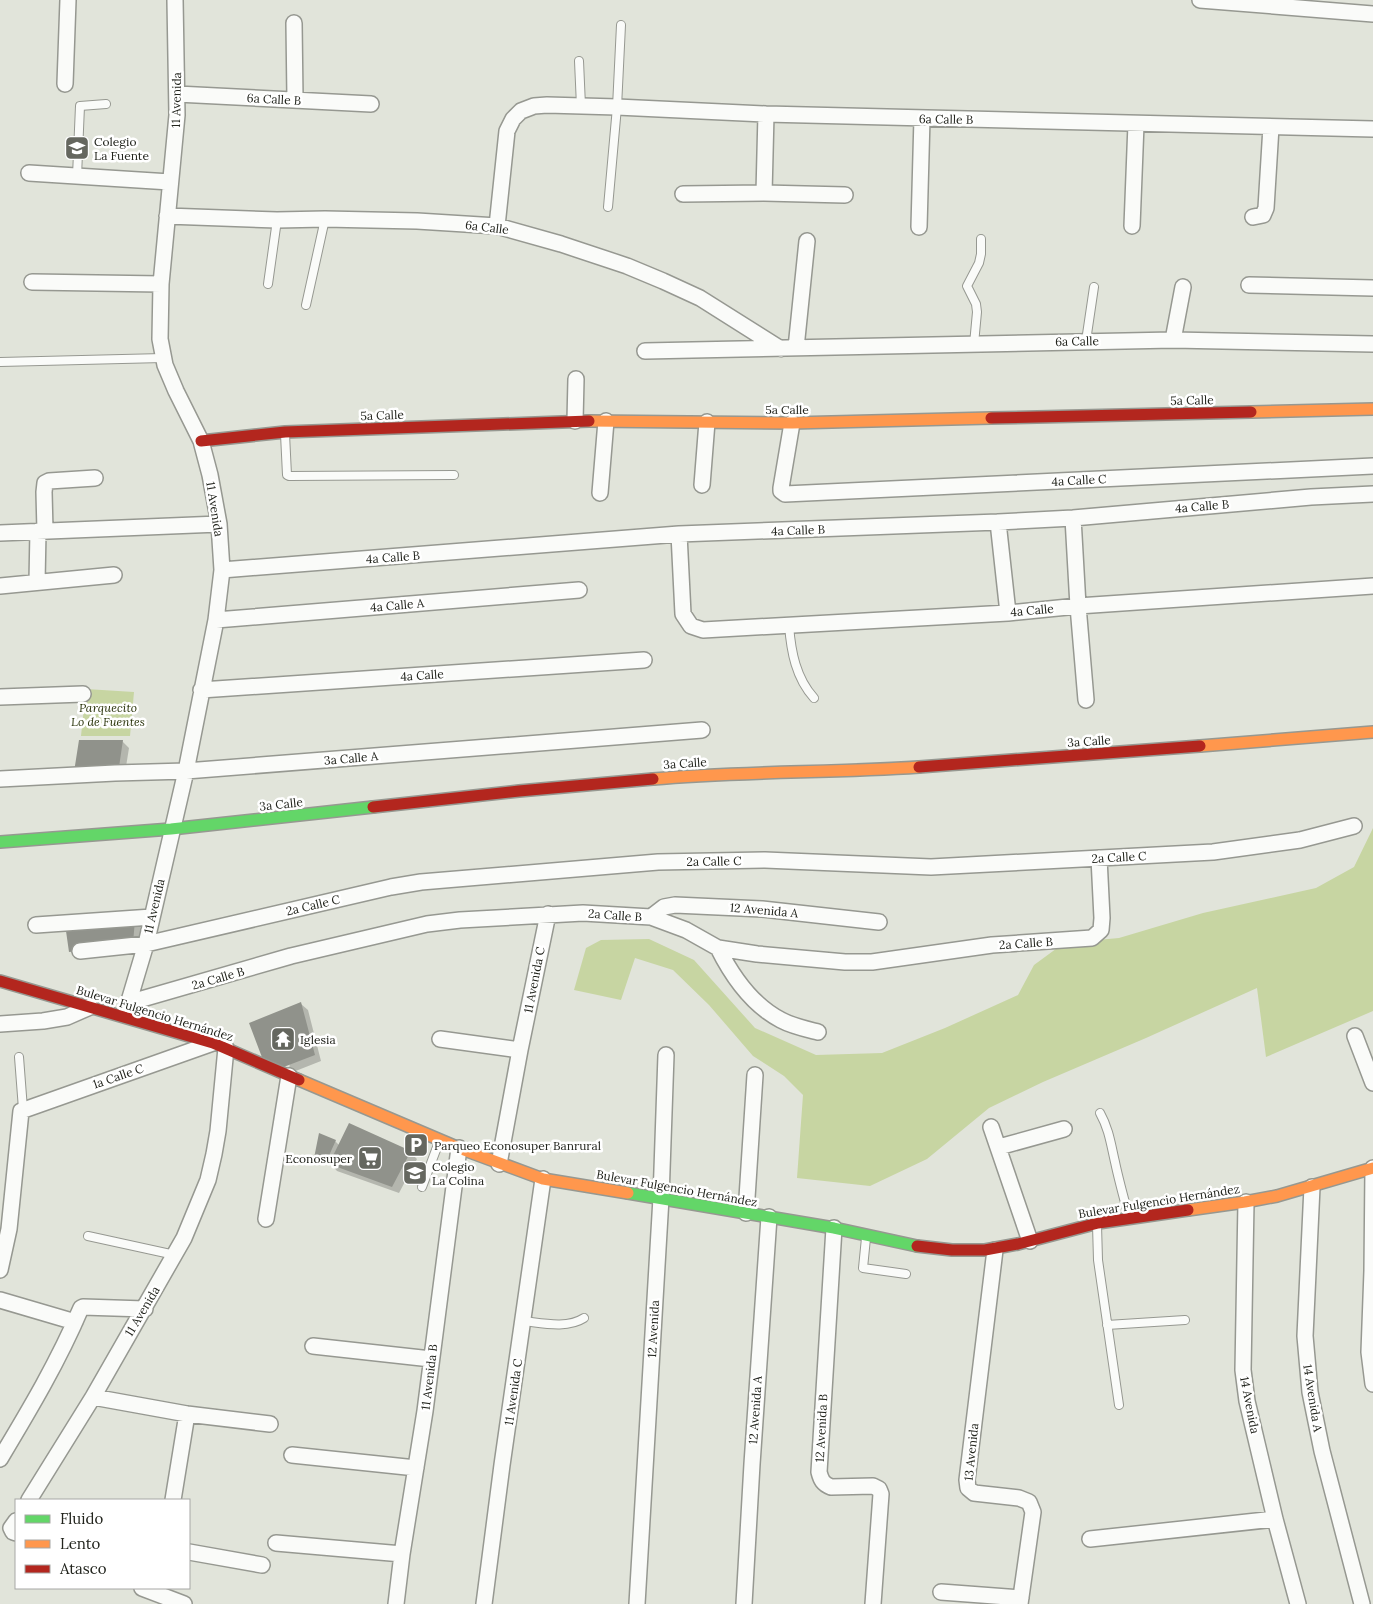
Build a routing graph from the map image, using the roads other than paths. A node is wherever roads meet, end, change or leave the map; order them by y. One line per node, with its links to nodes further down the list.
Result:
1 (68, 0): 8 (street)
2 (175, 0): 9 (street, 11 Avenida)
3 (1200, 0): 4 (street)
4 (1373, 14)
5 (294, 23): 10 (street)
6 (621, 25): 14 (lane)
7 (579, 61): 13 (lane)
8 (65, 84)
9 (177, 94): 10 (street, 6a Calle B); 22 (street, 11 Avenida)
10 (295, 100): 12 (street, 6a Calle B)
11 (106, 104): 21 (lane)
12 (371, 104)
13 (581, 106): 14 (street, 6a Calle B); 31 (street, 6a Calle B)
14 (617, 107): 15 (street, 6a Calle B); 26 (lane)
15 (766, 114): 16 (street, 6a Calle B); 23 (street)
16 (922, 118): 17 (street, 6a Calle B); 33 (street)
17 (1136, 124): 18 (street, 6a Calle B); 32 (street)
18 (1272, 127): 19 (street, 6a Calle B); 28 (street)
19 (1373, 129)
20 (29, 173): 21 (street)
21 (77, 176): 22 (street)
22 (170, 182): 27 (street, 11 Avenida)
23 (764, 193): 24 (street); 25 (street)
24 (683, 194)
25 (845, 195)
26 (608, 207)
27 (167, 216): 30 (street, 6a Calle); 37 (street, 11 Avenida)
28 (1253, 217)
29 (325, 219): 30 (street, 6a Calle); 31 (street, 6a Calle); 43 (lane)
30 (277, 220): 38 (lane)
31 (497, 226): 48 (street, 6a Calle)
32 (1132, 226)
33 (918, 227)
34 (981, 239): 46 (lane)
35 (807, 241): 48 (street)
36 (32, 282): 37 (street)
37 (161, 284): 50 (street, 11 Avenida)
38 (268, 284)
39 (1248, 285): 42 (street)
40 (1094, 287): 45 (lane)
41 (1183, 287): 44 (street)
42 (1373, 288)
43 (306, 305)
44 (1173, 340): 45 (street, 6a Calle); 47 (street, 6a Calle)
45 (1086, 341): 46 (street, 6a Calle)
46 (974, 344): 48 (street, 6a Calle)
47 (1373, 344)
48 (789, 348): 49 (street, 6a Calle)
49 (645, 351)
50 (163, 358): 51 (lane); 59 (street, 11 Avenida)
51 (0, 362)
52 (576, 379): 54 (street)
53 (1373, 409): 57 (street, 5a Calle)
54 (575, 421): 55 (street, 5a Calle); 58 (street, 5a Calle)
55 (606, 421): 56 (street, 5a Calle); 64 (street)
56 (707, 422): 57 (street, 5a Calle); 63 (street)
57 (792, 423): 60 (street, 4a Calle C)
58 (285, 432): 59 (street, 5a Calle); 61 (lane)
59 (202, 441): 68 (street, 11 Avenida)
60 (1373, 466)
61 (454, 475)
62 (95, 478): 69 (street)
63 (702, 485)
64 (600, 493)
65 (1373, 494): 66 (street, 4a Calle B)
66 (1073, 518): 67 (street, 4a Calle B); 78 (street)
67 (998, 522): 71 (street, 4a Calle B); 79 (street)
68 (219, 524): 69 (street); 72 (street, 11 Avenida)
69 (42, 531): 70 (street); 74 (street)
70 (0, 533)
71 (678, 534): 72 (street, 4a Calle B); 81 (street, 4a Calle)
72 (222, 570): 80 (street, 11 Avenida)
73 (114, 575): 74 (street)
74 (37, 582): 75 (street)
75 (0, 586)
76 (1373, 586): 78 (street, 4a Calle)
77 (578, 590): 80 (street, 4a Calle A)
78 (1078, 606): 79 (street, 4a Calle); 87 (street)
79 (1008, 612): 81 (street, 4a Calle)
80 (216, 620): 83 (street, 11 Avenida)
81 (789, 625): 86 (lane)
82 (644, 660): 83 (street, 4a Calle)
83 (201, 690): 90 (street, 11 Avenida)
84 (83, 694): 85 (street)
85 (0, 698)
86 (814, 698)
87 (1086, 700)
88 (702, 730): 90 (street, 3a Calle A)
89 (1373, 732): 93 (street, 3a Calle)
90 (186, 771): 91 (street, 3a Calle A); 93 (street, 11 Avenida)
91 (0, 779)
92 (1354, 826): 95 (street, 2a Calle C)
93 (172, 829): 94 (street, 3a Calle); 97 (street, 11 Avenida)
94 (0, 842)
95 (1099, 858): 101 (street, 2a Calle C); 102 (street, 2a Calle B)
96 (548, 914): 98 (street, 2a Calle B); 106 (street, 2a Calle B); 112 (street, 11 Avenida C)
97 (152, 917): 100 (street); 101 (street, 11 Avenida)
98 (652, 917): 99 (street, 12 Avenida A); 102 (street, 2a Calle B)
99 (879, 922)
100 (36, 925)
101 (146, 944): 103 (street, 2a Calle C); 106 (street, 11 Avenida)
102 (718, 948): 108 (street)
103 (80, 951)
104 (0, 981): 105 (street, Bulevar Fulgencio Hernández)
105 (90, 1007): 106 (street, Bulevar Fulgencio Hernández); 107 (street)
106 (126, 1010): 111 (street, Bulevar Fulgencio Hernández)
107 (0, 1024)
108 (818, 1032)
109 (1355, 1036): 117 (street)
110 (440, 1039): 112 (street)
111 (219, 1045): 116 (street, Bulevar Fulgencio Hernández); 118 (street, 1a Calle C); 142 (street, 11 Avenida)
112 (520, 1050): 125 (street, 11 Avenida C)
113 (666, 1054): 130 (street, 12 Avenida)
114 (18, 1057): 118 (lane)
115 (755, 1075): 132 (street)
116 (288, 1076): 122 (street, Bulevar Fulgencio Hernández); 134 (street)
117 (1373, 1083)
118 (23, 1109): 143 (street)
119 (1100, 1113): 135 (lane)
120 (992, 1127): 123 (street)
121 (1064, 1129): 123 (street)
122 (440, 1140): 124 (street, Bulevar Fulgencio Hernández); 128 (lane)
123 (998, 1147): 140 (street)
124 (459, 1148): 125 (street, Bulevar Fulgencio Hernández); 154 (street, 11 Avenida B)
125 (499, 1164): 127 (street, Bulevar Fulgencio Hernández)
126 (1373, 1168): 129 (street, Bulevar Fulgencio Hernández); 153 (street)
127 (543, 1180): 130 (street, Bulevar Fulgencio Hernández); 149 (street, 11 Avenida C)
128 (422, 1187)
129 (1312, 1187): 131 (street, Bulevar Fulgencio Hernández); 181 (street, 14 Avenida A)
130 (661, 1198): 132 (street, Bulevar Fulgencio Hernández); 177 (street, 12 Avenida)
131 (1246, 1202): 135 (street, Bulevar Fulgencio Hernández); 165 (street, 14 Avenida)
132 (746, 1213): 133 (street, Bulevar Fulgencio Hernández)
133 (769, 1217): 137 (street, Bulevar Fulgencio Hernández); 178 (street, 12 Avenida A)
134 (266, 1219)
135 (1130, 1219): 136 (street, Bulevar Fulgencio Hernández)
136 (1097, 1223): 140 (street, Bulevar Fulgencio Hernández); 151 (lane)
137 (834, 1228): 139 (street, Bulevar Fulgencio Hernández); 179 (street, 12 Avenida B)
138 (88, 1236): 142 (lane)
139 (866, 1236): 141 (street, Bulevar Fulgencio Hernández); 144 (lane)
140 (1030, 1241): 141 (street, Bulevar Fulgencio Hernández)
141 (995, 1250): 173 (street, 13 Avenida)
142 (175, 1255): 146 (street, 11 Avenida)
143 (0, 1270)
144 (906, 1274)
145 (0, 1300): 150 (street)
146 (145, 1309): 150 (street); 156 (street, 11 Avenida)
147 (584, 1318): 149 (lane)
148 (1185, 1320): 151 (lane)
149 (523, 1321): 176 (street, 11 Avenida C)
150 (75, 1322): 161 (street)
151 (1107, 1325): 157 (lane)
152 (313, 1346): 154 (street)
153 (1371, 1352): 155 (street)
154 (432, 1359): 162 (street, 11 Avenida B)
155 (1373, 1384)
156 (92, 1397): 158 (street); 163 (street, 11 Avenida)
157 (1119, 1405)
158 (187, 1414): 159 (street); 164 (street)
159 (270, 1424)
160 (292, 1455): 162 (street)
161 (0, 1459)
162 (416, 1468): 169 (street, 11 Avenida B)
163 (30, 1499)
164 (173, 1499)
165 (1275, 1519): 166 (street); 180 (street, 14 Avenida)
166 (1090, 1539)
167 (276, 1543): 169 (street)
168 (190, 1552): 170 (street)
169 (402, 1554): 175 (street, 11 Avenida B)
170 (262, 1565)
171 (159, 1591): 174 (street)
172 (941, 1592): 173 (street)
173 (1021, 1601)
174 (184, 1604)
175 (396, 1604)
176 (484, 1604)
177 (637, 1604)
178 (744, 1604)
179 (873, 1604)
180 (1298, 1604)
181 (1362, 1604)

